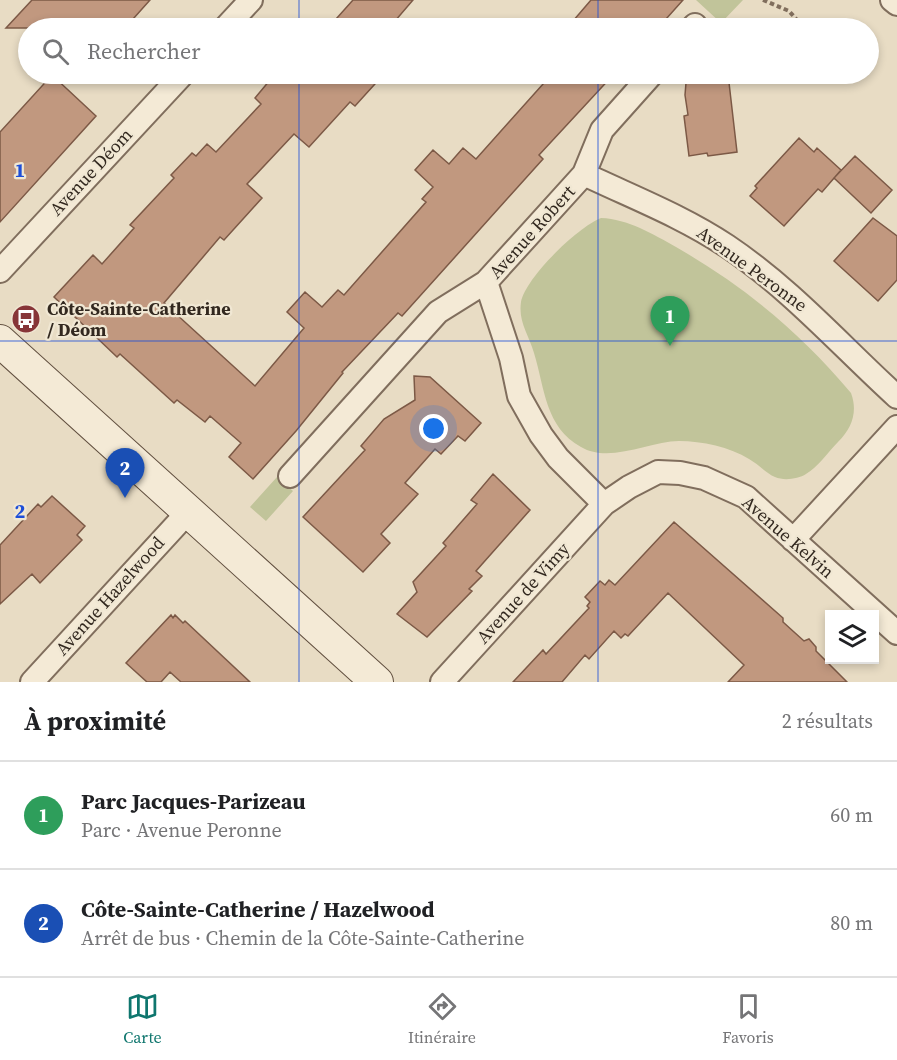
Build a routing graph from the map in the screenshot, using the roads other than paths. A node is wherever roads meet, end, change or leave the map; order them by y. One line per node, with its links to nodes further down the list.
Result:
1 (251, 0): 4 (street)
2 (892, 0): 3 (street)
3 (897, 4)
4 (234, 18)
5 (174, 84): 8 (street, Avenue Déom)
6 (643, 84): 7 (street, Avenue Robert)
7 (584, 174): 9 (street, Avenue Robert); 11 (street, Avenue Peronne)
8 (0, 271)
9 (486, 282): 13 (street, Avenue Robert); 14 (street)
10 (0, 341): 15 (main road)
11 (897, 397)
12 (897, 426): 16 (street)
13 (290, 476)
14 (604, 504): 16 (street, Avenue Kelvin); 20 (street, Avenue de Vimy)
15 (189, 511): 18 (street, Avenue Hazelwood); 19 (main road)
16 (794, 540): 17 (street, Avenue Kelvin)
17 (897, 633)
18 (32, 682)
19 (376, 682)
20 (442, 682)

